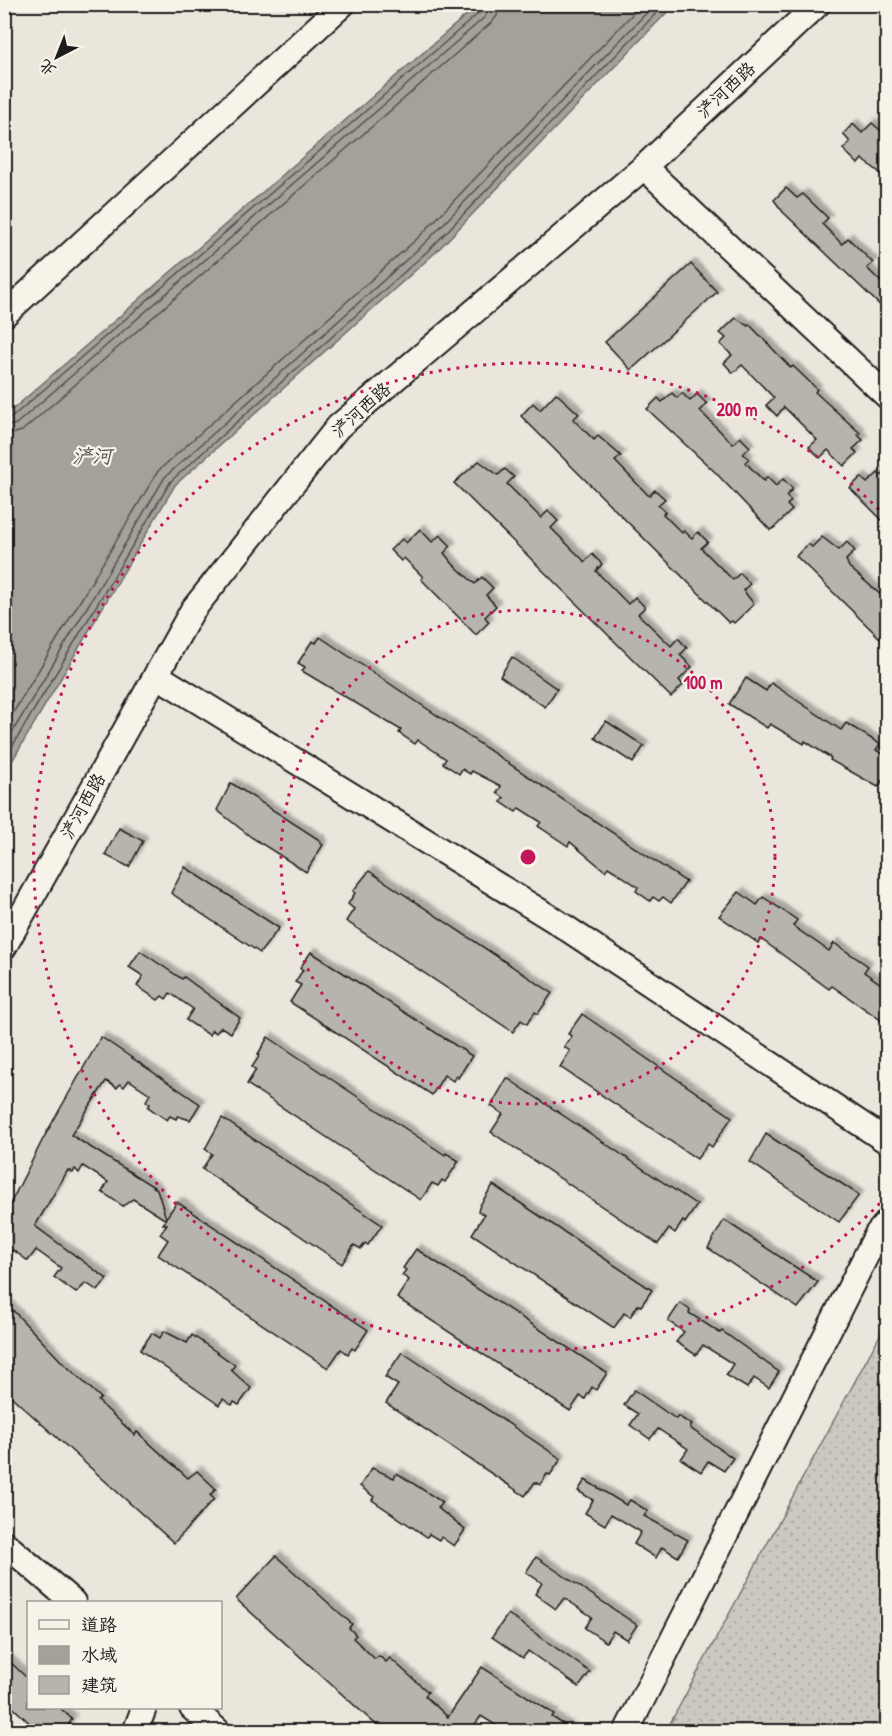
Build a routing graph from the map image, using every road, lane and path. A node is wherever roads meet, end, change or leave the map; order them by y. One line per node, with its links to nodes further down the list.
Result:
1 (343, 4): 4 (street)
2 (818, 4): 3 (street, 浐河西路)
3 (644, 167): 5 (street); 6 (street, 浐河西路)
4 (4, 315)
5 (888, 397)
6 (156, 675): 7 (street, 浐河西路); 8 (street)
7 (4, 947)
8 (888, 1142)
9 (888, 1221): 16 (street)
10 (4, 1543): 11 (street)
11 (71, 1601)
12 (143, 1709): 14 (street)
13 (194, 1709): 15 (street)
14 (135, 1731)
15 (219, 1731)
16 (626, 1731)

